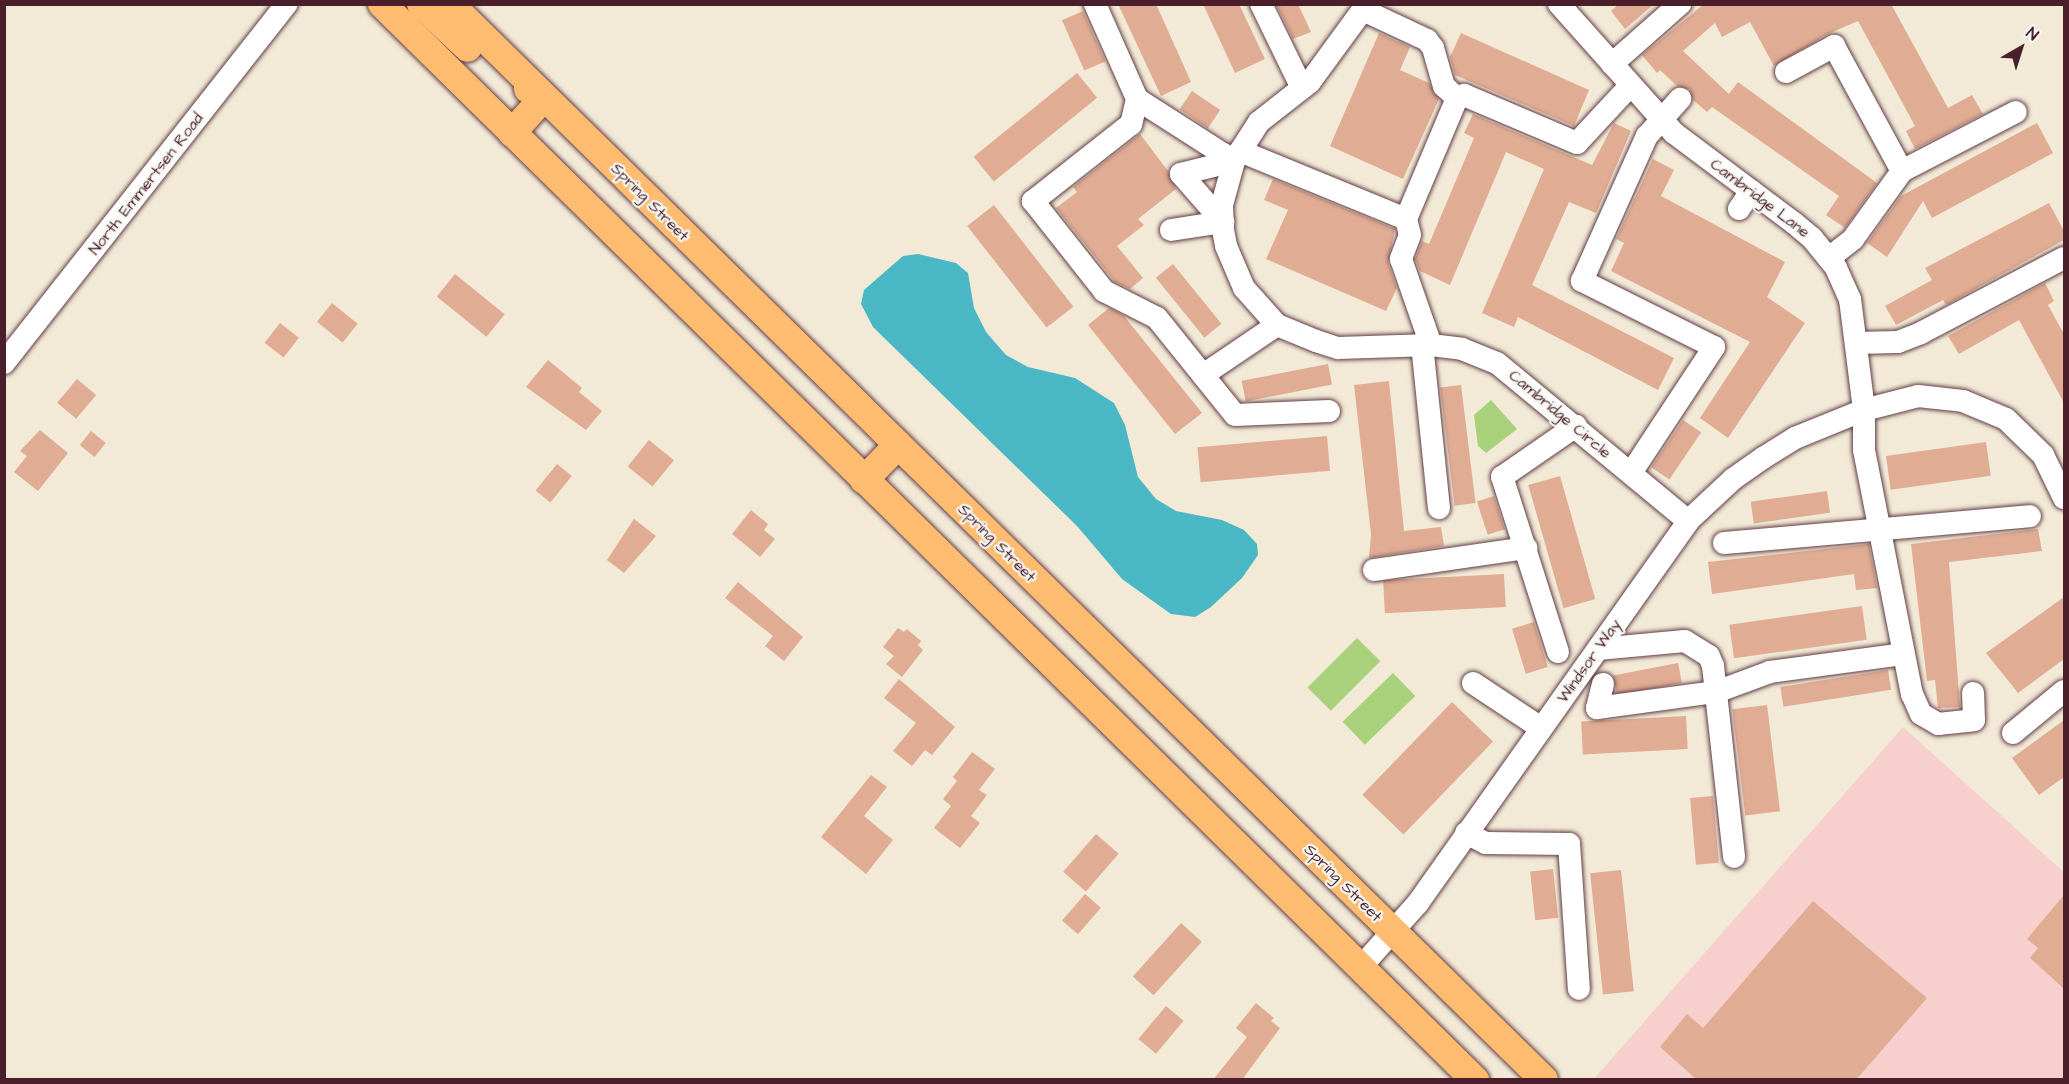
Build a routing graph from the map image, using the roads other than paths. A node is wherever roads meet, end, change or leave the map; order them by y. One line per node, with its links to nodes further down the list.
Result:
1 (287, 4): 31 (street, North Emmertsen Road)
2 (382, 4): 20 (main road)
3 (421, 4): 14 (main road)
4 (450, 4): 14 (main road, Spring Street)
5 (1095, 4): 16 (street)
6 (1261, 4): 13 (street)
7 (1559, 4): 10 (street, Cambridge Lane)
8 (1680, 4): 10 (street)
9 (1365, 7): 13 (street); 15 (street)
10 (1612, 64): 12 (street, Cambridge Lane)
11 (1786, 72): 22 (street)
12 (1630, 86): 15 (street); 19 (street, Cambridge Lane)
13 (1302, 88): 21 (street)
14 (544, 97): 20 (main road); 36 (main road, Spring Street)
15 (1457, 98): 23 (street)
16 (1137, 99): 21 (street); 32 (street)
17 (1680, 99): 19 (street)
18 (2016, 112): 22 (street)
19 (1661, 120): 26 (street, Cambridge Lane); 37 (street)
20 (512, 133): 38 (main road)
21 (1232, 155): 23 (street); 24 (street, Cambridge Circle); 24 (street)
22 (1902, 171): 26 (street)
23 (1406, 219): 30 (street)
24 (1223, 222): 25 (street); 28 (street, Cambridge Circle)
25 (1171, 230)
26 (1829, 258): 29 (street, Cambridge Lane)
27 (2064, 258): 29 (street)
28 (1277, 324): 30 (street, Cambridge Circle); 32 (street)
29 (1856, 343): 33 (street, Cambridge Lane)
30 (1427, 344): 35 (street, Cambridge Circle); 40 (street)
31 (4, 363)
32 (1203, 375): 34 (street)
33 (1864, 410): 39 (street); 42 (street, Windsor Way); 43 (street, Cambridge Lane)
34 (1329, 411)
35 (1576, 426): 37 (street, Cambridge Circle); 45 (street)
36 (898, 445): 38 (main road); 59 (main road, Spring Street)
37 (1631, 473): 42 (street, Cambridge Circle)
38 (864, 480): 60 (main road)
39 (2064, 498)
40 (1439, 508)
41 (2030, 516): 43 (street)
42 (1688, 521): 47 (street, Windsor Way)
43 (1882, 529): 44 (street); 49 (street, Cambridge Lane)
44 (1724, 543)
45 (1526, 548): 46 (street); 48 (street)
46 (1374, 570)
47 (1598, 649): 53 (street); 55 (street, Windsor Way)
48 (1558, 652)
49 (1903, 654): 53 (street); 54 (street, Cambridge Lane)
50 (1473, 683): 55 (street)
51 (1603, 684): 53 (street)
52 (2064, 691): 56 (street)
53 (1716, 692): 58 (street)
54 (1973, 693)
55 (1541, 728): 57 (street, Windsor Way)
56 (2013, 733)
57 (1466, 833): 59 (street, Windsor Way); 61 (street)
58 (1734, 857)
59 (1392, 932): 60 (street, Windsor Way); 63 (main road, Spring Street)
60 (1360, 968): 62 (main road)
61 (1579, 988)
62 (1475, 1080)
63 (1544, 1080)

